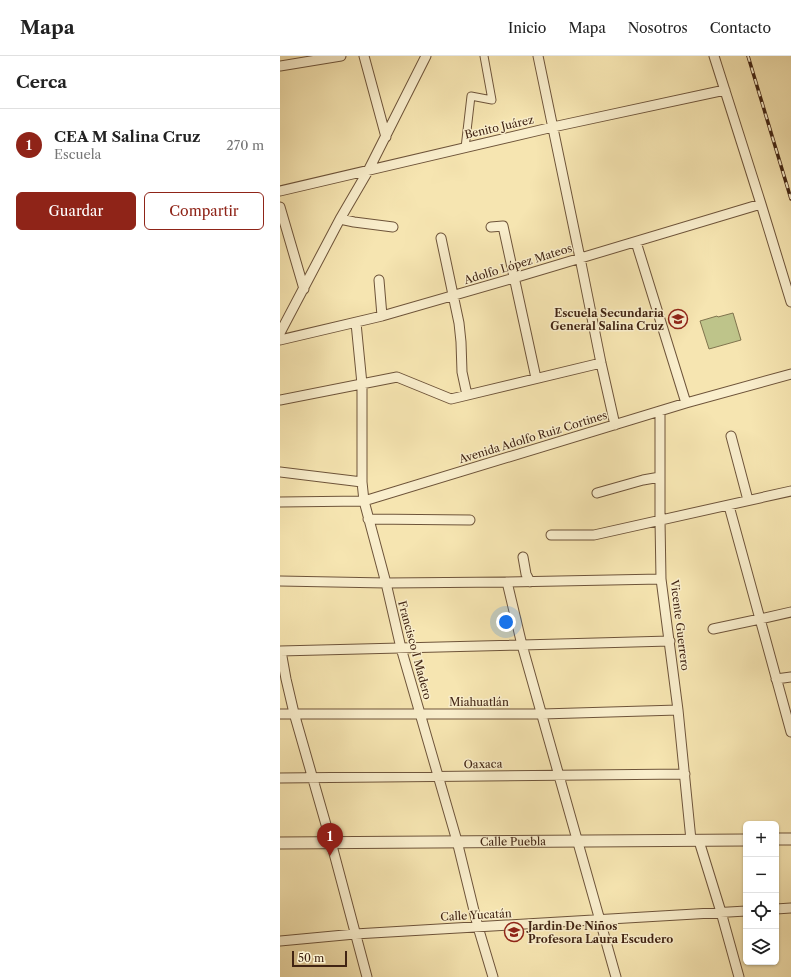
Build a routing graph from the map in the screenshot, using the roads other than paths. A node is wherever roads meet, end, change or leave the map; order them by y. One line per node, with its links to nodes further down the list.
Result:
1 (341, 56): 7 (street)
2 (364, 56): 10 (street)
3 (426, 56): 10 (street)
4 (484, 56): 11 (street)
5 (538, 56): 9 (street)
6 (714, 56): 8 (street)
7 (280, 66)
8 (725, 90): 9 (street, Benito Juárez); 14 (street)
9 (553, 127): 11 (street, Benito Juárez); 21 (street)
10 (386, 136): 12 (street)
11 (465, 148): 12 (street, Benito Juárez)
12 (368, 171): 13 (street, Benito Juárez); 16 (street)
13 (280, 191)
14 (761, 204): 20 (street, Adolfo López Mateos); 26 (street)
15 (280, 207): 24 (street)
16 (340, 219): 17 (street); 24 (street)
17 (393, 227)
18 (491, 227): 22 (street)
19 (441, 238): 25 (street)
20 (636, 242): 21 (street, Adolfo López Mateos); 37 (street)
21 (580, 258): 22 (street, Adolfo López Mateos); 31 (street)
22 (514, 278): 25 (street, Adolfo López Mateos); 33 (street)
23 (379, 280): 27 (street)
24 (304, 289): 29 (street)
25 (454, 296): 27 (street, Adolfo López Mateos); 35 (street)
26 (791, 302)
27 (382, 316): 28 (street, Adolfo López Mateos)
28 (356, 323): 30 (street, Adolfo López Mateos); 34 (street, Francisco I Madero)
29 (280, 333)
30 (280, 340)
31 (600, 364): 33 (street); 39 (street)
32 (791, 374): 37 (street, Avenida Adolfo Ruiz Cortines)
33 (536, 378): 35 (street)
34 (362, 384): 35 (street); 36 (street); 43 (street, Francisco I Madero)
35 (467, 395)
36 (280, 400)
37 (686, 403): 38 (street, Avenida Adolfo Ruiz Cortines)
38 (660, 412): 39 (street, Avenida Adolfo Ruiz Cortines); 42 (street, Vicente Guerrero)
39 (615, 425): 47 (street, Avenida Adolfo Ruiz Cortines)
40 (731, 436): 46 (street)
41 (280, 472): 43 (street)
42 (660, 477): 45 (street); 52 (street, Vicente Guerrero)
43 (362, 482): 47 (street, Francisco I Madero)
44 (791, 491): 46 (street)
45 (597, 493)
46 (748, 500): 49 (street)
47 (364, 501): 48 (street, Avenida Adolfo Ruiz Cortines); 50 (street, Francisco I Madero)
48 (280, 502)
49 (729, 506): 52 (street); 61 (street)
50 (368, 519): 51 (street); 59 (street, Francisco I Madero)
51 (470, 520)
52 (660, 520): 53 (street); 55 (street, Vicente Guerrero)
53 (551, 534)
54 (523, 557): 58 (street)
55 (661, 579): 58 (street); 63 (street, Vicente Guerrero)
56 (280, 581): 59 (street)
57 (507, 582): 58 (street); 59 (street); 64 (street)
58 (530, 582)
59 (386, 583): 65 (street, Francisco I Madero)
60 (791, 612): 61 (street)
61 (760, 620): 62 (street); 68 (street)
62 (713, 629)
63 (670, 641): 64 (street); 69 (street, Vicente Guerrero)
64 (522, 646): 65 (street); 73 (street)
65 (401, 648): 66 (street); 72 (street, Francisco I Madero)
66 (281, 651): 70 (street)
67 (791, 677): 68 (street)
68 (776, 679): 74 (street)
69 (678, 710): 73 (street, Miahuatlán); 75 (street, Vicente Guerrero)
70 (294, 713): 71 (street, Miahuatlán); 72 (street, Miahuatlán); 79 (street)
71 (280, 714)
72 (420, 714): 73 (street, Miahuatlán); 77 (street, Francisco I Madero)
73 (542, 714): 76 (street)
74 (791, 731)
75 (685, 774): 76 (street, Oaxaca); 82 (street, Vicente Guerrero)
76 (559, 775): 77 (street, Oaxaca); 85 (street)
77 (438, 777): 79 (street, Oaxaca); 84 (street, Francisco I Madero)
78 (280, 778): 79 (street, Oaxaca)
79 (312, 778): 86 (street)
80 (779, 839): 81 (street)
81 (791, 839)
82 (695, 840): 83 (street, Calle Puebla); 85 (street, Calle Puebla); 91 (street, Vicente Guerrero)
83 (743, 840)
84 (457, 841): 85 (street, Calle Puebla); 86 (street, Calle Puebla); 93 (street, Francisco I Madero)
85 (578, 841): 92 (street)
86 (331, 842): 87 (street, Calle Puebla); 94 (street)
87 (280, 843)
88 (791, 908): 89 (street)
89 (779, 909)
90 (743, 911): 91 (street, Calle Yucatán)
91 (721, 912): 92 (street, Calle Yucatán); 99 (street, Vicente Guerrero)
92 (600, 920): 93 (street, Calle Yucatán); 98 (street)
93 (478, 927): 94 (street, Calle Yucatán); 97 (street, Francisco I Madero)
94 (355, 934): 95 (street, Calle Yucatán); 96 (street)
95 (280, 941)
96 (367, 977)
97 (493, 977)
98 (616, 977)
99 (739, 977)

